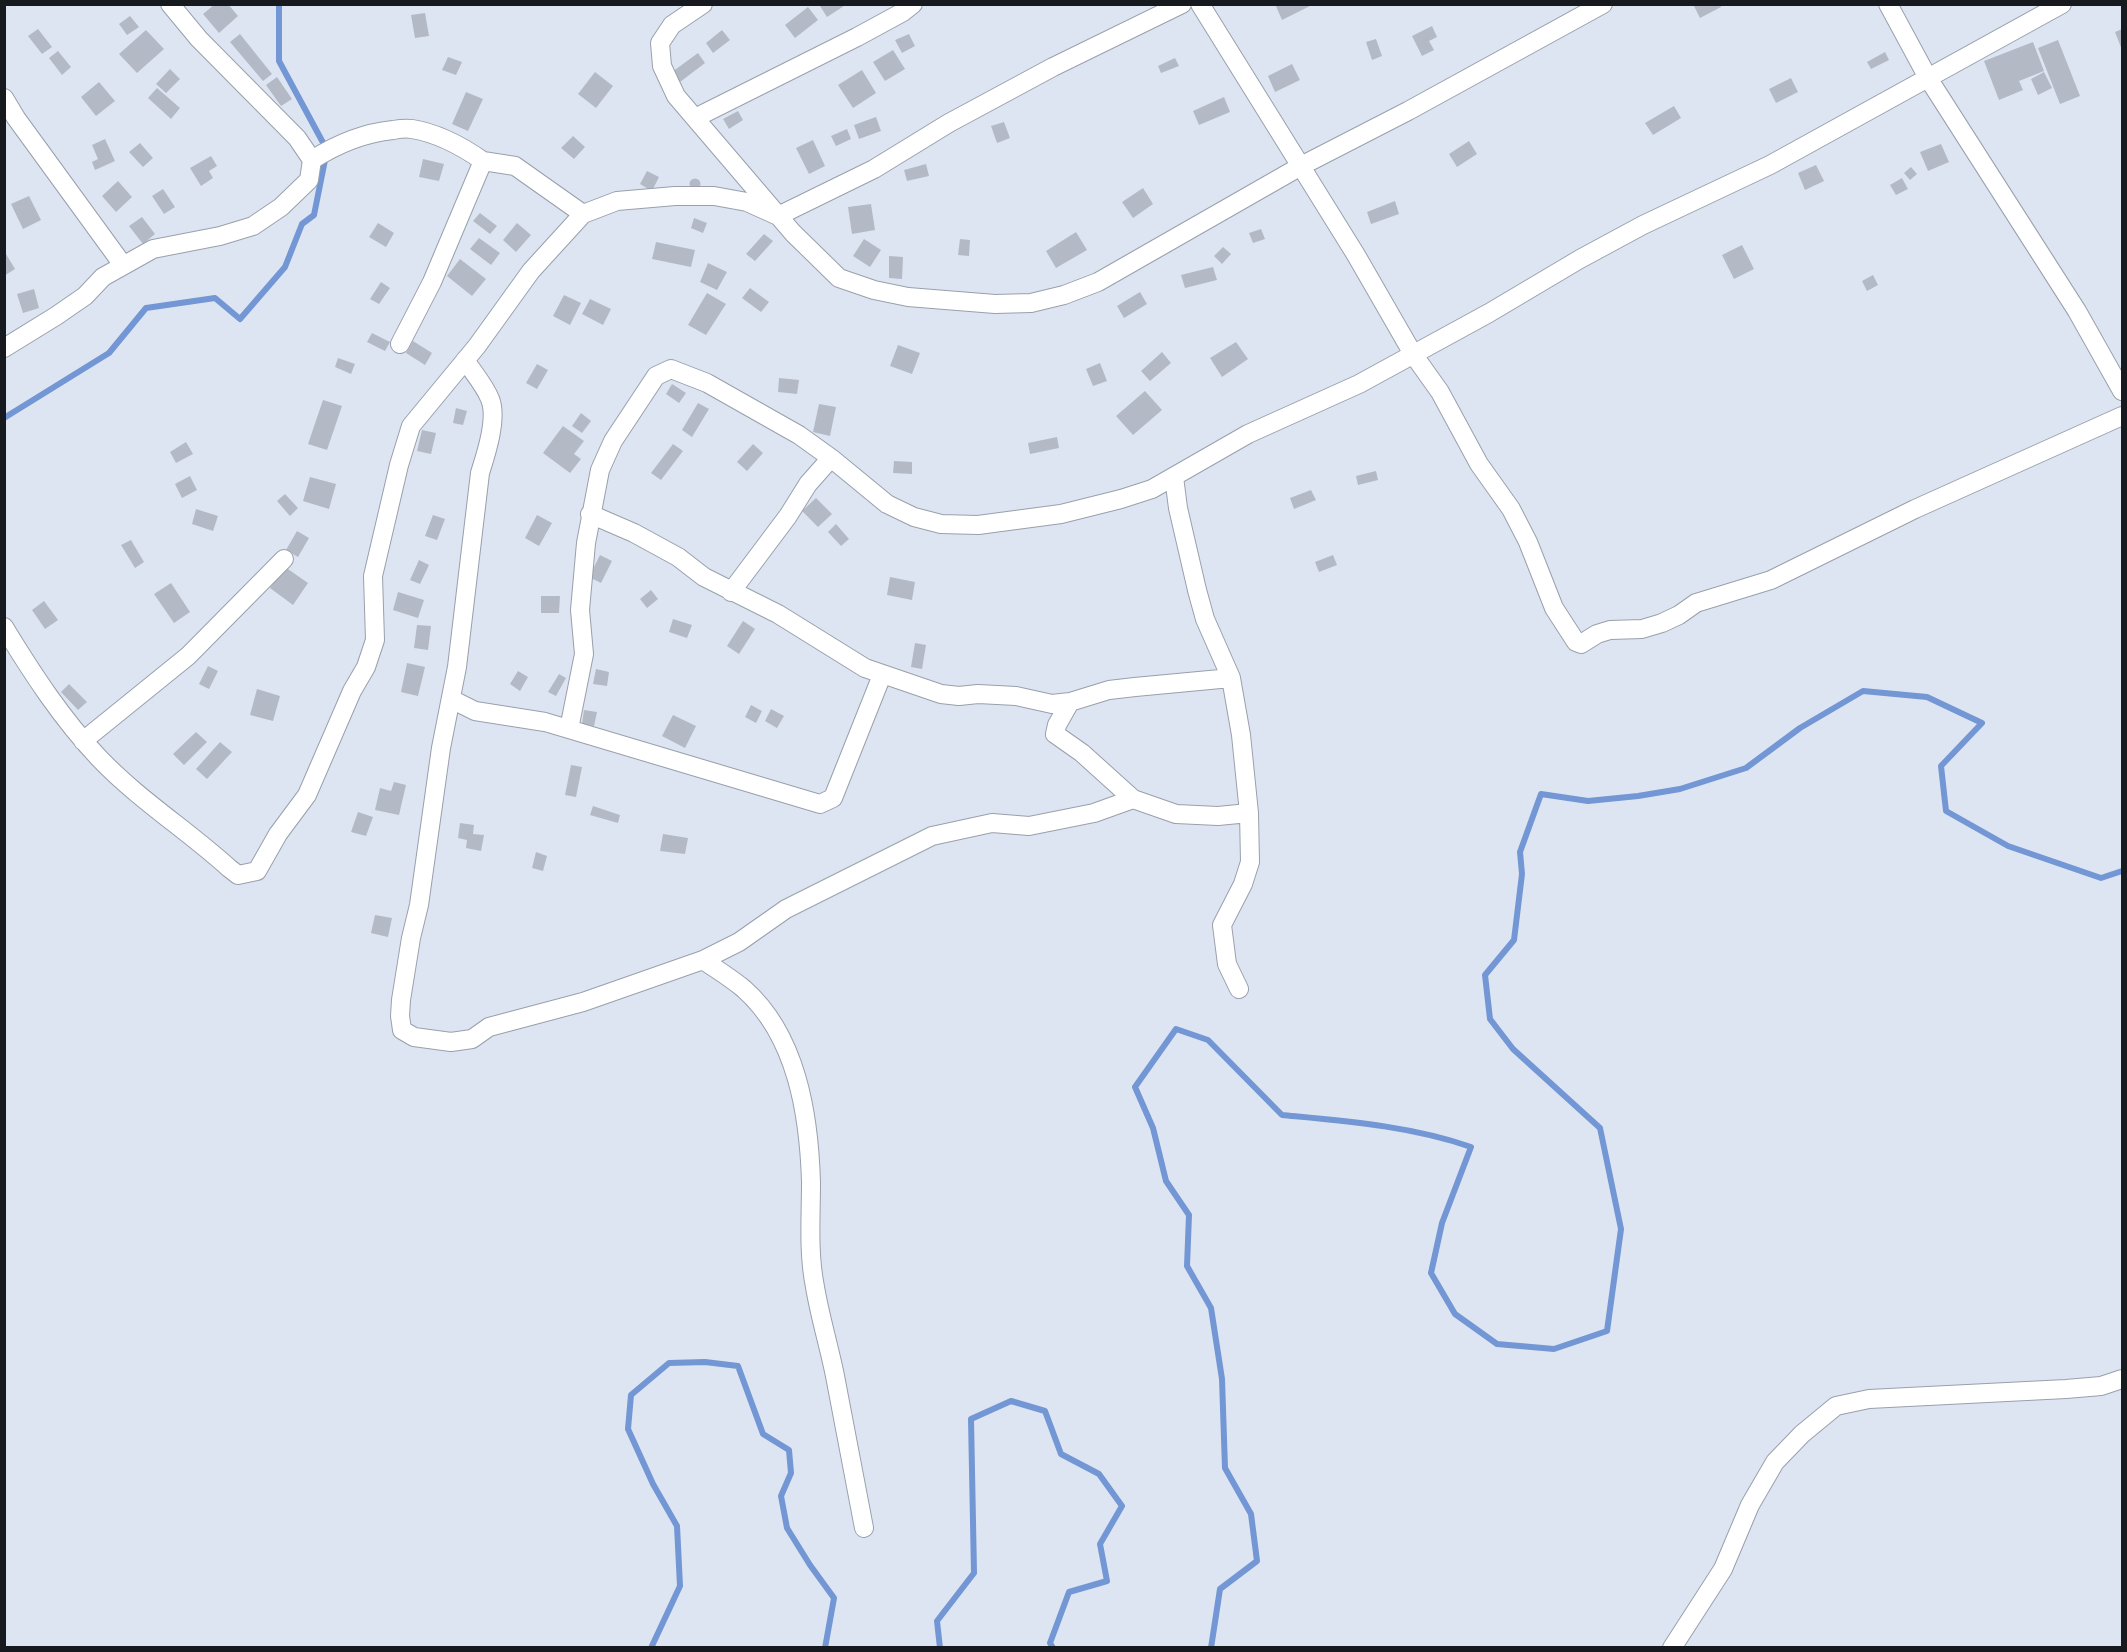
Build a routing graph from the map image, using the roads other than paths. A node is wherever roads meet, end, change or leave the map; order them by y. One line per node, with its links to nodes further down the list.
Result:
1 (170, 4): 12 (street)
2 (703, 4): 11 (street)
3 (913, 4): 11 (street)
4 (1182, 4): 16 (street)
5 (1200, 4): 14 (street)
6 (1603, 4): 14 (street)
7 (1888, 4): 9 (street)
8 (2062, 4): 9 (street)
9 (1928, 78): 20 (street); 22 (street)
10 (4, 98): 17 (street)
11 (695, 118): 16 (street)
12 (312, 160): 13 (street); 17 (street)
13 (483, 161): 15 (street); 18 (street)
14 (1301, 166): 16 (street); 20 (street)
15 (583, 214): 16 (street); 21 (street)
16 (778, 216)
17 (123, 265): 19 (street)
18 (400, 344)
19 (4, 348)
20 (1413, 354): 23 (street); 25 (street)
21 (465, 360): 32 (street); 35 (street)
22 (2122, 391)
23 (2122, 416)
24 (831, 458): 25 (street); 26 (street); 28 (street)
25 (1174, 477): 31 (street)
26 (590, 514): 28 (street); 34 (street)
27 (284, 559): 35 (street)
28 (731, 592): 30 (street)
29 (4, 627): 35 (street)
30 (882, 675): 33 (street); 34 (street)
31 (1231, 678): 33 (street); 37 (street)
32 (451, 699): 34 (street); 38 (street)
33 (1071, 702): 36 (street)
34 (569, 729)
35 (84, 741)
36 (1133, 799): 37 (street); 38 (street)
37 (1249, 813): 39 (street)
38 (703, 960): 41 (street)
39 (1239, 989)
40 (2122, 1379): 42 (street)
41 (864, 1528)
42 (1672, 1647)

